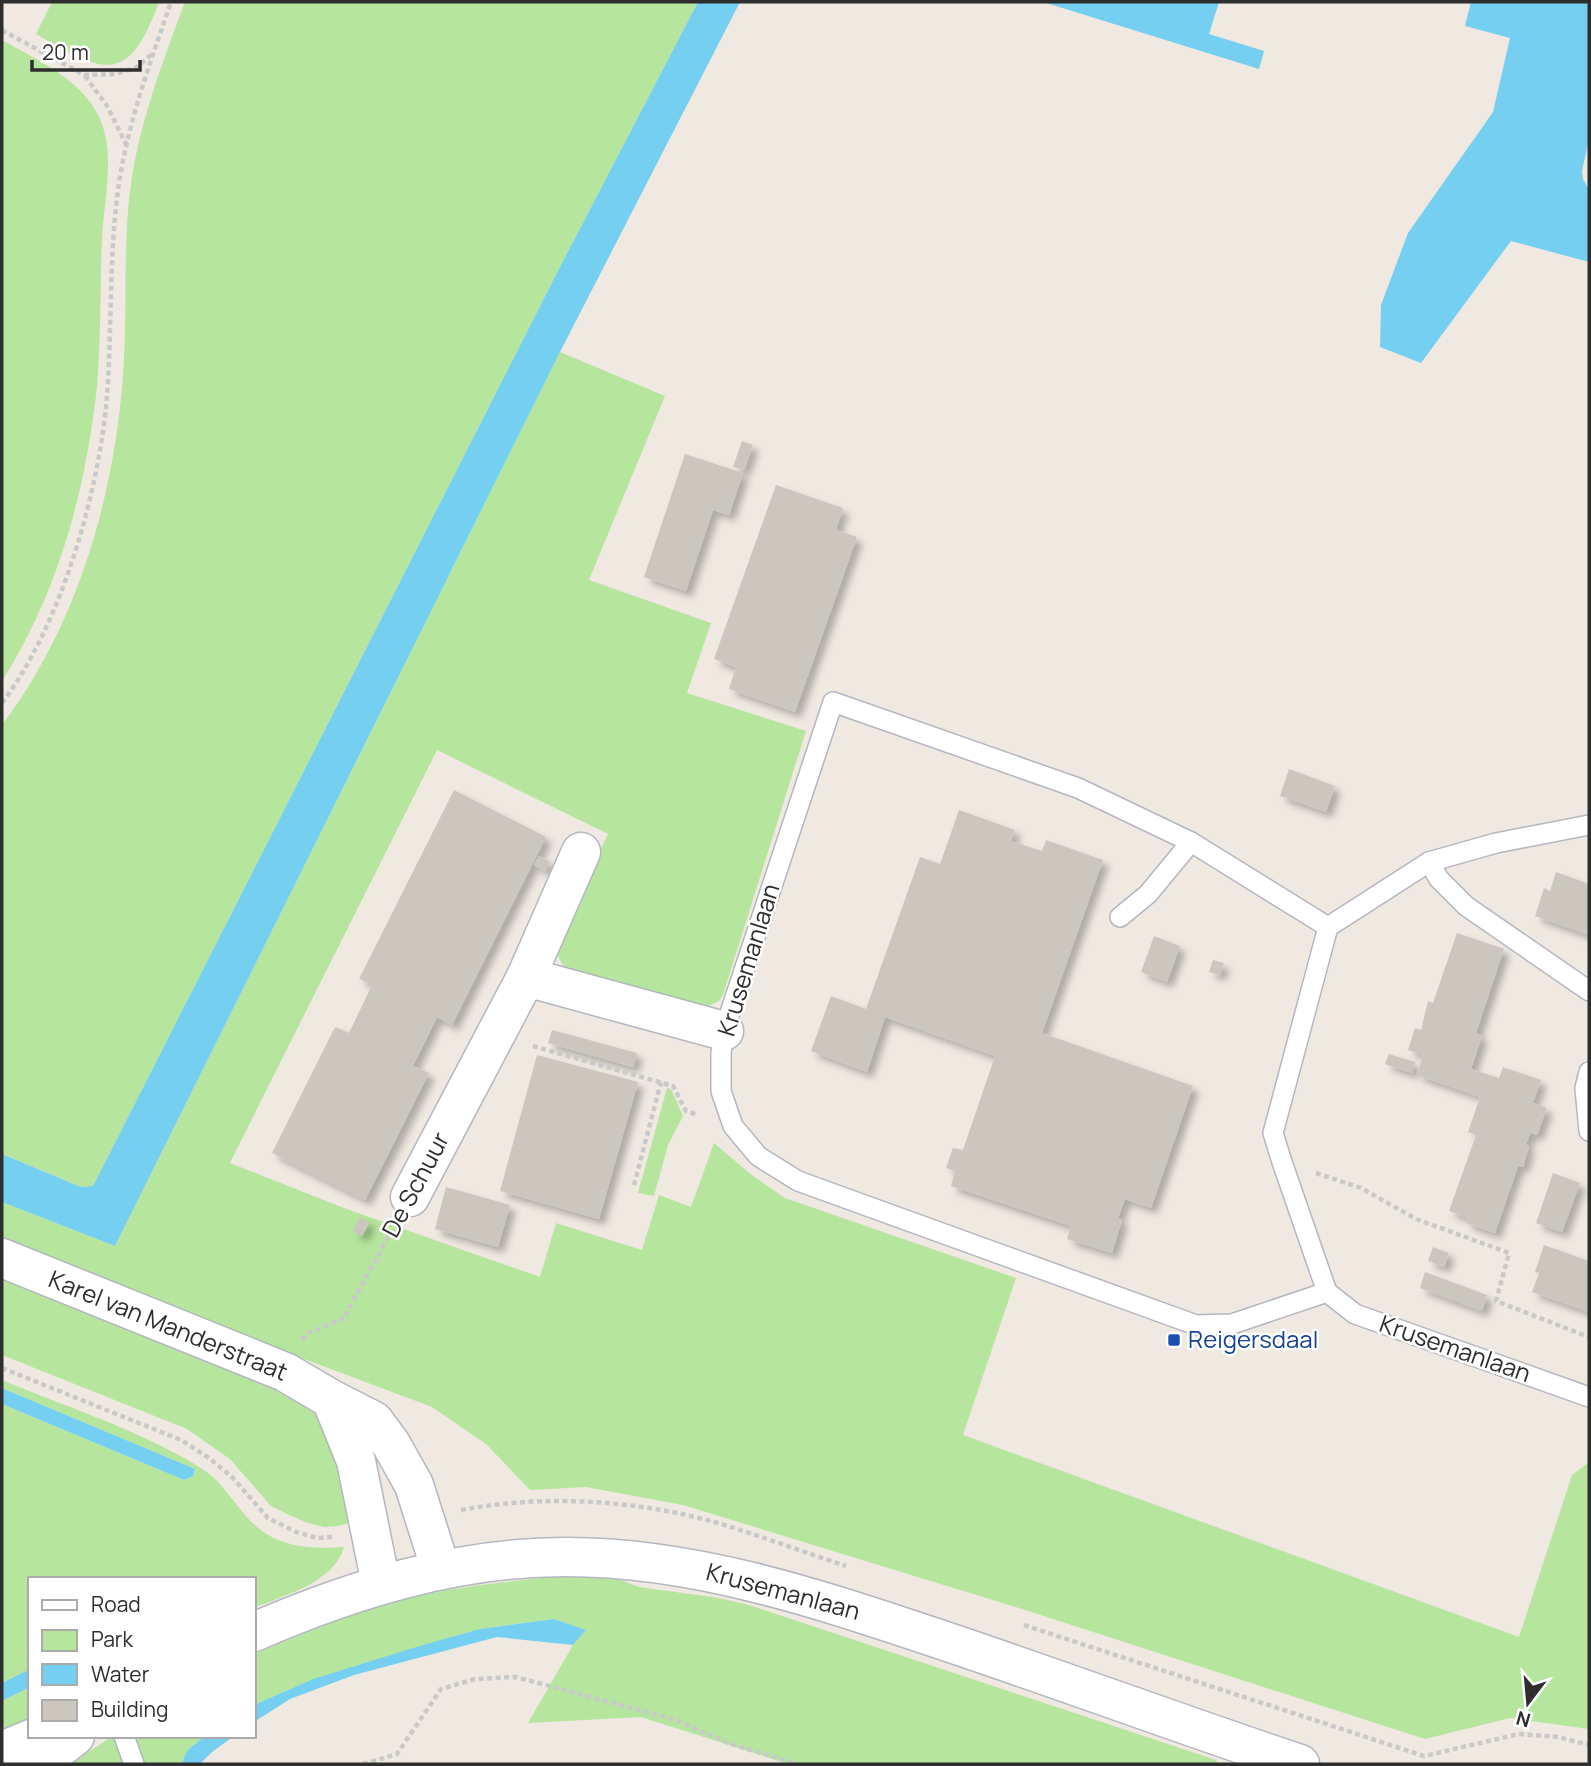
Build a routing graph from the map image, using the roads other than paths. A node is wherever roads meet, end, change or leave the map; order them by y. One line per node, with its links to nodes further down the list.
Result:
1 (1589, 825): 4 (lane)
2 (1191, 842): 5 (lane); 6 (lane, Krusemanlaan); 9 (lane, Krusemanlaan)
3 (581, 852): 7 (street, De Schuur)
4 (1429, 862): 6 (lane); 8 (lane)
5 (1120, 917)
6 (1328, 927): 14 (lane)
7 (526, 977): 9 (street); 12 (street, De Schuur)
8 (1589, 991)
9 (724, 1031): 14 (lane, Krusemanlaan)
10 (1589, 1072): 11 (lane)
11 (1589, 1131)
12 (410, 1197)
13 (2, 1258): 16 (street, Karel van Manderstraat)
14 (1327, 1292): 15 (lane, Krusemanlaan)
15 (1589, 1397)
16 (331, 1399): 17 (street, Karel van Manderstraat); 18 (street)
17 (441, 1570): 18 (street, Krusemanlaan); 24 (street, Krusemanlaan)
18 (381, 1584): 19 (street, Krusemanlaan)
19 (256, 1631)
20 (33, 1738): 23 (street)
21 (72, 1738): 25 (street)
22 (125, 1738): 26 (lane)
23 (2, 1751)
24 (1260, 1758): 27 (street, Krusemanlaan)
25 (39, 1764)
26 (134, 1764)
27 (1300, 1764)

